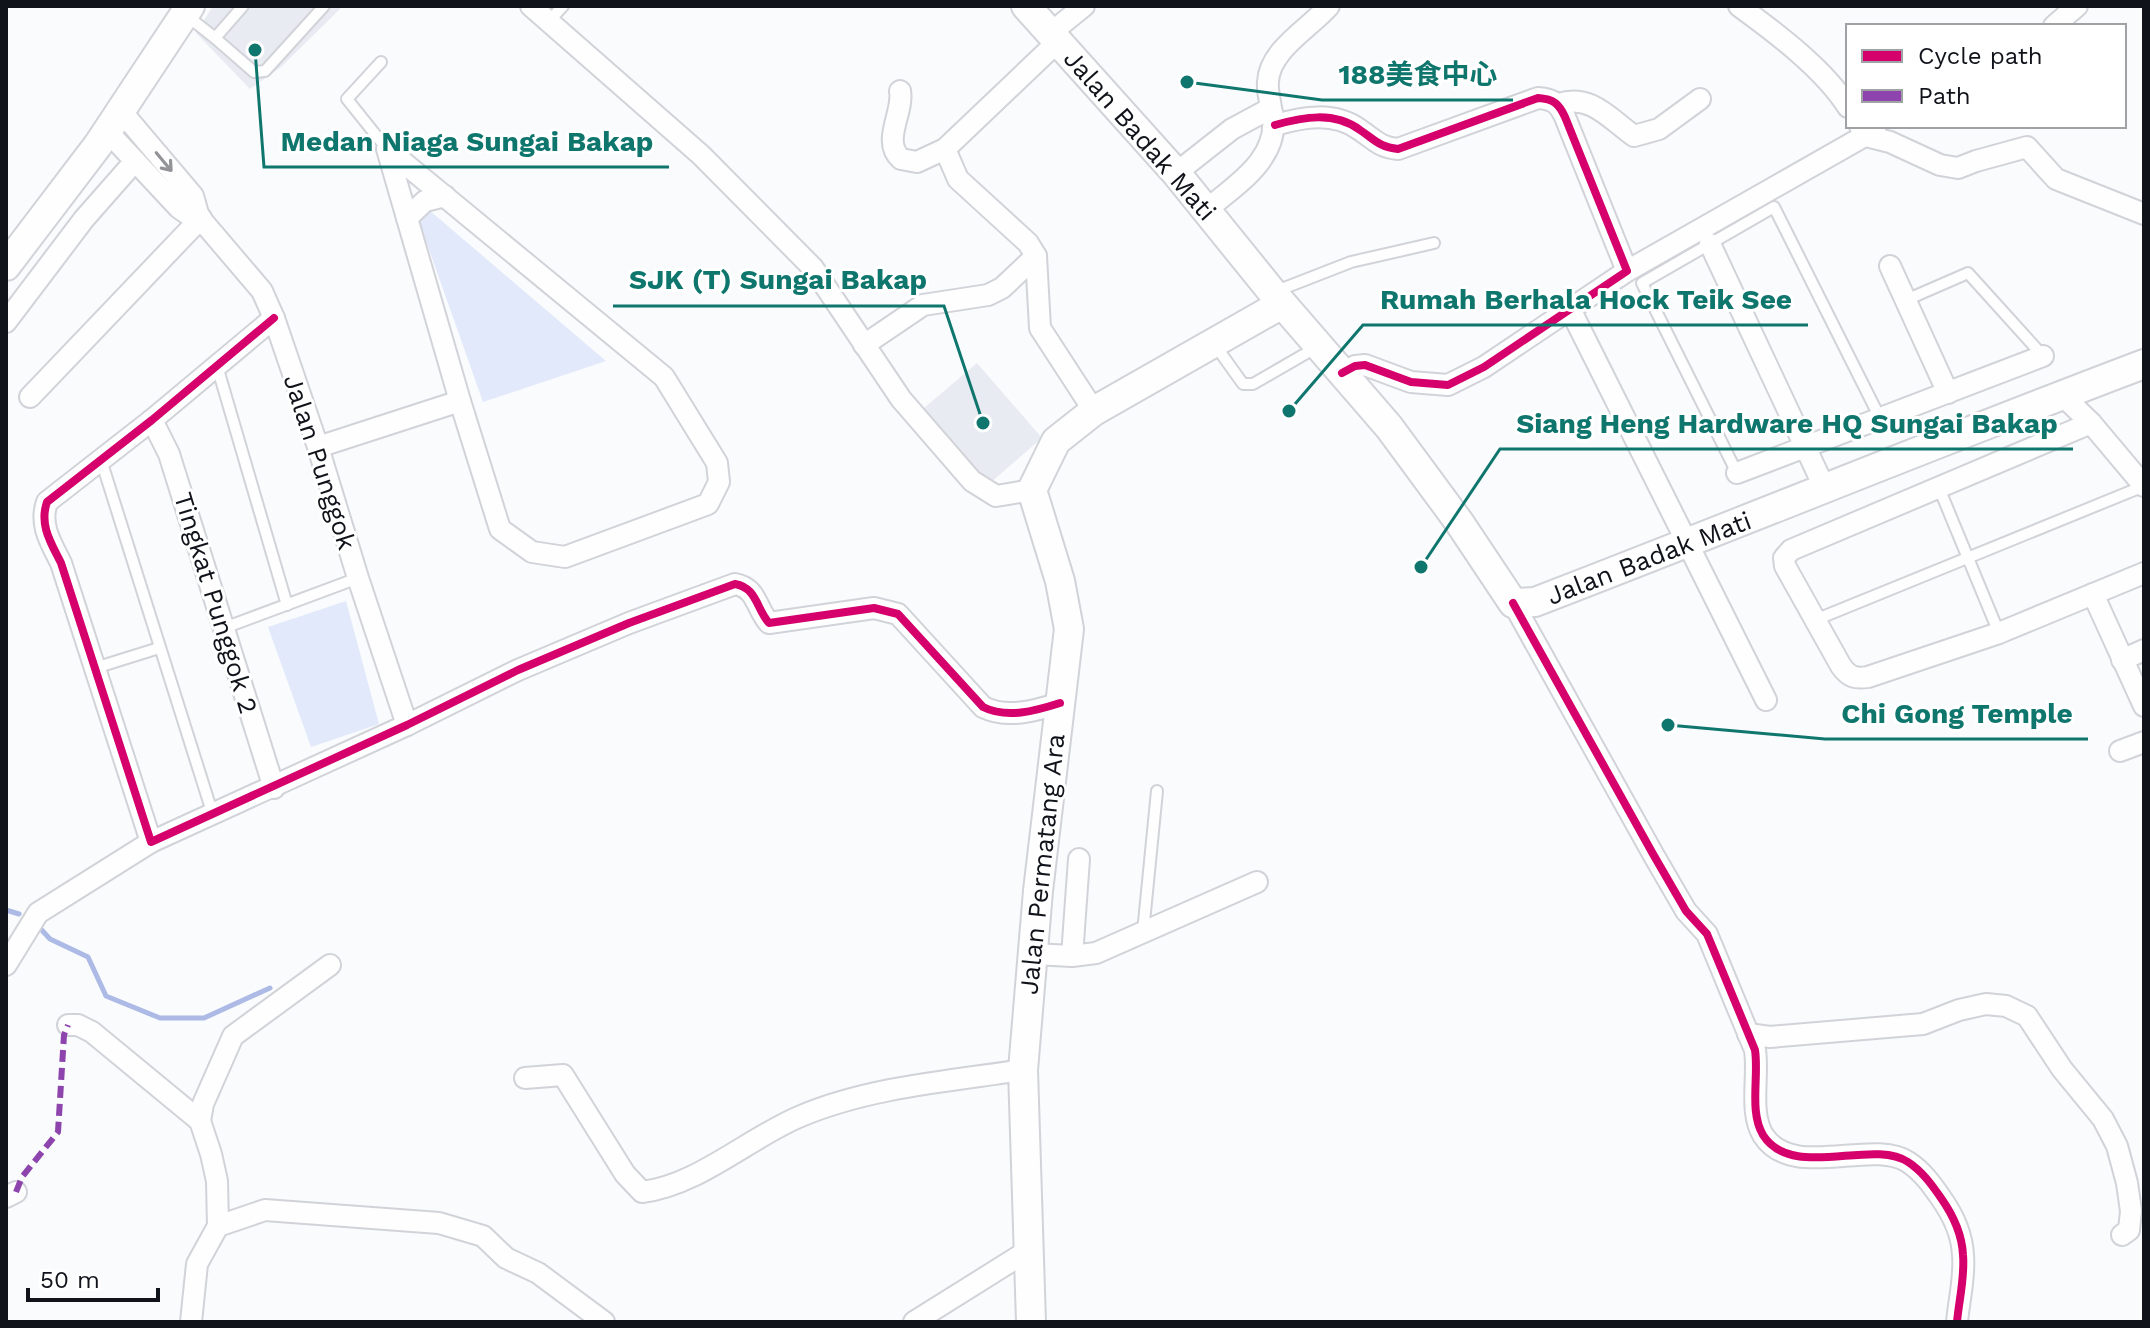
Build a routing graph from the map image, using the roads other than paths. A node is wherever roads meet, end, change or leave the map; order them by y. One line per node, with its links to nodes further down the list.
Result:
1 (243, 6): 12 (lane)
2 (324, 6): 12 (lane)
3 (531, 6): 10 (street)
4 (1026, 6): 13 (main road, Jalan Badak Mati)
5 (1084, 6): 13 (street)
6 (1329, 6): 19 (street)
7 (1739, 6): 18 (street)
8 (2077, 6): 11 (street)
9 (187, 10): 12 (lane); 20 (main road)
10 (556, 13): 45 (street)
11 (2056, 24)
12 (215, 38)
13 (1055, 38): 23 (street); 25 (main road, Jalan Badak Mati)
14 (381, 62): 22 (lane)
15 (900, 91): 23 (street)
16 (1700, 99): 17 (street)
17 (1559, 104): 19 (street); 38 (street)
18 (1846, 104)
19 (1273, 116): 25 (street); 28 (street)
20 (114, 121): 24 (street, Jalan Punggok); 26 (main road); 30 (street, Jalan Punggok, one-way to 30)
21 (1869, 129): 29 (street); 38 (street)
22 (387, 149): 27 (street); 31 (street)
23 (945, 149): 35 (street)
24 (135, 161): 30 (street, Jalan Punggok); 32 (street)
25 (1176, 173): 28 (main road, Jalan Badak Mati)
26 (59, 196): 32 (street); 36 (main road)
27 (445, 196): 31 (street); 54 (street)
28 (1206, 210): 39 (main road, Jalan Badak Mati)
29 (2144, 214)
30 (200, 217): 42 (street, Jalan Punggok); 53 (street)
31 (407, 218): 54 (street)
32 (84, 219): 43 (street)
33 (1434, 243): 39 (lane)
34 (1710, 244): 56 (lane); 60 (street); 62 (lane)
35 (1036, 256): 45 (street); 55 (street)
36 (6, 266)
37 (1890, 266): 40 (street)
38 (1627, 271): 41 (street)
39 (1277, 298): 44 (main road); 46 (main road, Jalan Badak Mati)
40 (1906, 300): 47 (lane); 51 (street)
41 (1570, 309): 50 (street); 67 (street)
42 (274, 318): 49 (street); 59 (street, Jalan Punggok)
43 (6, 322)
44 (1214, 344): 46 (lane); 55 (main road)
45 (864, 345): 66 (street)
46 (1318, 346): 50 (main road, Jalan Badak Mati)
47 (2043, 356): 51 (street)
48 (2144, 364): 52 (main road, Jalan Badak Mati)
49 (217, 366): 57 (street); 73 (lane)
50 (1342, 373): 72 (main road, Jalan Badak Mati)
51 (1948, 393): 56 (street)
52 (2062, 395): 58 (street); 65 (main road, Jalan Badak Mati)
53 (30, 397)
54 (460, 401): 59 (street)
55 (1094, 411): 66 (main road)
56 (1880, 418): 60 (street)
57 (152, 420): 61 (street); 75 (street, Tingkat Punggok 2)
58 (2091, 423): 63 (street); 64 (street)
59 (318, 447): 70 (street, Jalan Punggok)
60 (1805, 447): 62 (street); 65 (street)
61 (101, 460): 77 (lane); 80 (street)
62 (1737, 473)
63 (2144, 486): 68 (lane)
64 (1939, 488): 68 (lane); 74 (street)
65 (1825, 489): 67 (main road, Jalan Badak Mati)
66 (1032, 490): 82 (main road, Jalan Permatang Ara)
67 (1688, 544): 72 (main road, Jalan Badak Mati); 81 (street)
68 (1968, 558): 74 (lane); 76 (lane)
69 (2144, 573): 71 (street)
70 (358, 578): 73 (lane); 84 (street, Jalan Punggok)
71 (2093, 594): 76 (street); 79 (street)
72 (1513, 603): 99 (street)
73 (287, 605): 75 (lane)
74 (1815, 620): 76 (street)
75 (224, 628): 87 (street, Tingkat Punggok 2)
76 (1999, 633)
77 (159, 648): 80 (lane); 89 (lane)
78 (2144, 650): 79 (street)
79 (2122, 660): 83 (street)
80 (95, 668): 90 (street)
81 (1766, 700)
82 (1060, 703): 84 (street); 94 (main road, Jalan Permatang Ara)
83 (2144, 706)
84 (407, 725): 87 (street)
85 (2144, 742): 86 (street)
86 (2120, 751)
87 (274, 788): 89 (street)
88 (1157, 791): 93 (lane)
89 (213, 815): 90 (street)
90 (151, 842): 96 (street)
91 (1079, 859): 95 (street)
92 (1257, 882): 93 (street)
93 (1143, 934): 95 (street)
94 (1033, 954): 95 (street); 100 (main road, Jalan Permatang Ara)
95 (1072, 956)
96 (6, 965)
97 (330, 965): 102 (street)
98 (68, 1025): 102 (street)
99 (1748, 1034): 104 (street); 110 (street)
100 (1023, 1070): 101 (street); 105 (main road, Jalan Permatang Ara)
101 (525, 1078)
102 (200, 1121): 103 (street)
103 (218, 1226): 106 (street); 107 (street)
104 (2122, 1235)
105 (1029, 1250): 108 (street); 109 (main road, Jalan Permatang Ara)
106 (191, 1322)
107 (604, 1322)
108 (914, 1322)
109 (1031, 1322)
110 (1957, 1322)

